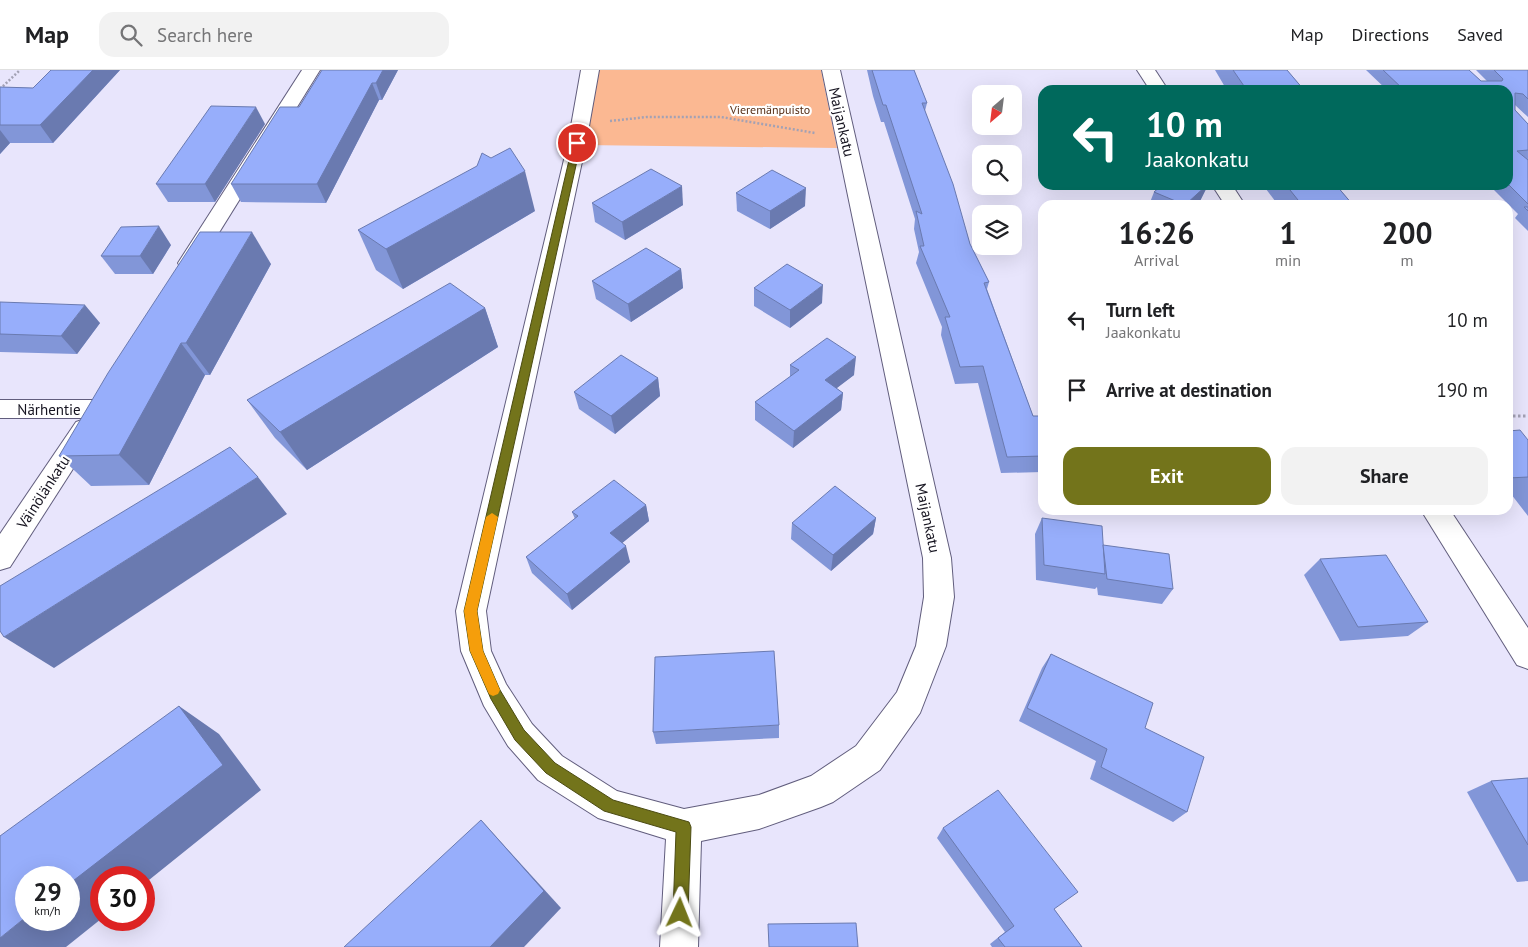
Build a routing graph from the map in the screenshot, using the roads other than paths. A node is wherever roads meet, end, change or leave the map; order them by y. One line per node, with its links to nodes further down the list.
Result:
1 (311, 70): 6 (street)
2 (590, 70): 12 (street)
3 (830, 70): 12 (street, Maijankatu)
4 (1146, 70): 5 (street)
5 (1156, 85)
6 (176, 285)
7 (103, 400): 8 (street, Närhentie); 10 (street, Väinölänkatu)
8 (0, 409)
9 (1438, 515): 11 (street)
10 (0, 558)
11 (1528, 655)
12 (684, 827): 13 (street)
13 (679, 947)

